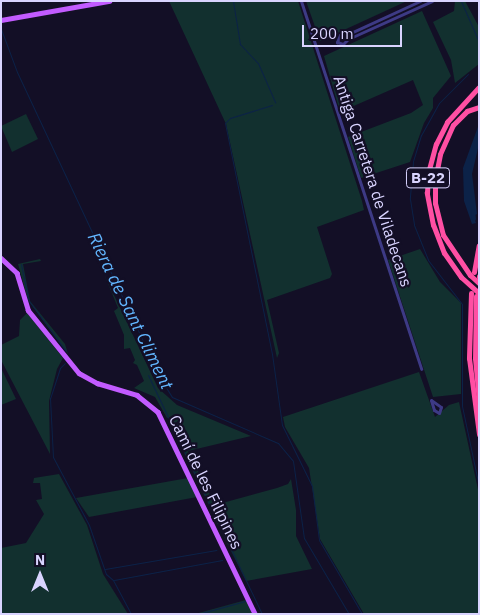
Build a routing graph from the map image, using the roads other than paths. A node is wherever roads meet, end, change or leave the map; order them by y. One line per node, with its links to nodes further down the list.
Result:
1 (109, 1): 5 (main road)
2 (301, 1): 13 (street, Antiga Carretera de Viladecans)
3 (420, 1): 4 (street)
4 (432, 1)
5 (4, 20)
6 (479, 87): 12 (highway, B-22, bridge)
7 (479, 107): 10 (highway)
8 (479, 246): 10 (highway)
9 (1, 258): 16 (main road, Camí de les Filipines)
10 (472, 273): 11 (highway, bridge)
11 (479, 282)
12 (475, 294): 14 (highway); 15 (highway)
13 (421, 369)
14 (479, 402)
15 (479, 434)
16 (255, 614)

